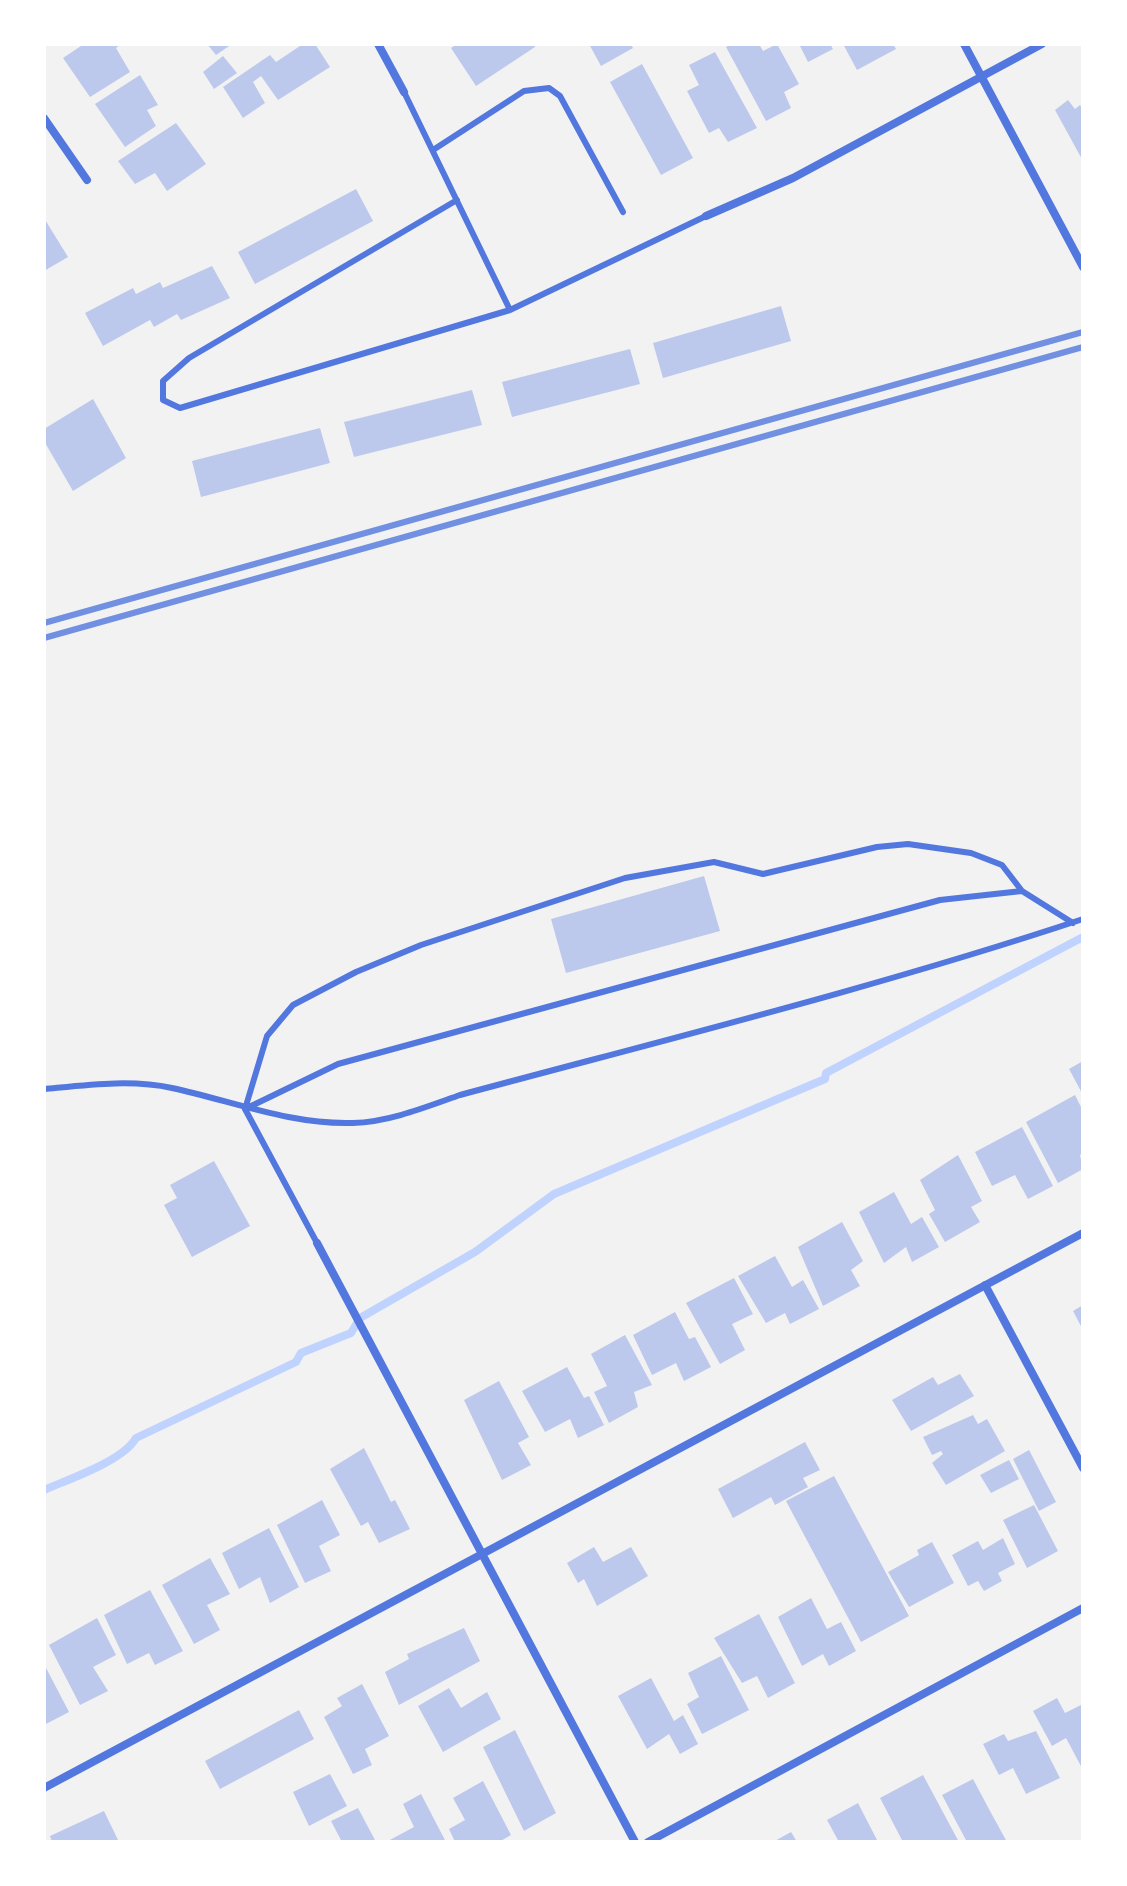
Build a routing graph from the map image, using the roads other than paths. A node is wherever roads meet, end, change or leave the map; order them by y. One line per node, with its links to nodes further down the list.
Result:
1 (378, 44): 5 (street)
2 (964, 44): 4 (street)
3 (1042, 44): 4 (street)
4 (981, 76): 11 (street); 12 (street)
5 (404, 92): 7 (lane)
6 (44, 118): 8 (street)
7 (433, 150): 9 (lane); 10 (lane)
8 (87, 180)
9 (457, 200): 13 (lane); 13 (lane)
10 (623, 212)
11 (706, 216): 13 (lane)
12 (1083, 267)
13 (510, 310)
14 (1022, 891): 16 (lane); 18 (lane); 18 (lane)
15 (1083, 919): 16 (lane)
16 (1073, 923): 18 (lane)
17 (44, 1089): 18 (lane)
18 (245, 1109): 20 (lane)
19 (1083, 1233): 21 (street)
20 (317, 1243): 23 (street)
21 (985, 1285): 22 (street); 23 (street)
22 (1083, 1468)
23 (481, 1555): 25 (street); 26 (street)
24 (1083, 1608): 27 (street)
25 (44, 1788)
26 (635, 1842)
27 (648, 1842)

